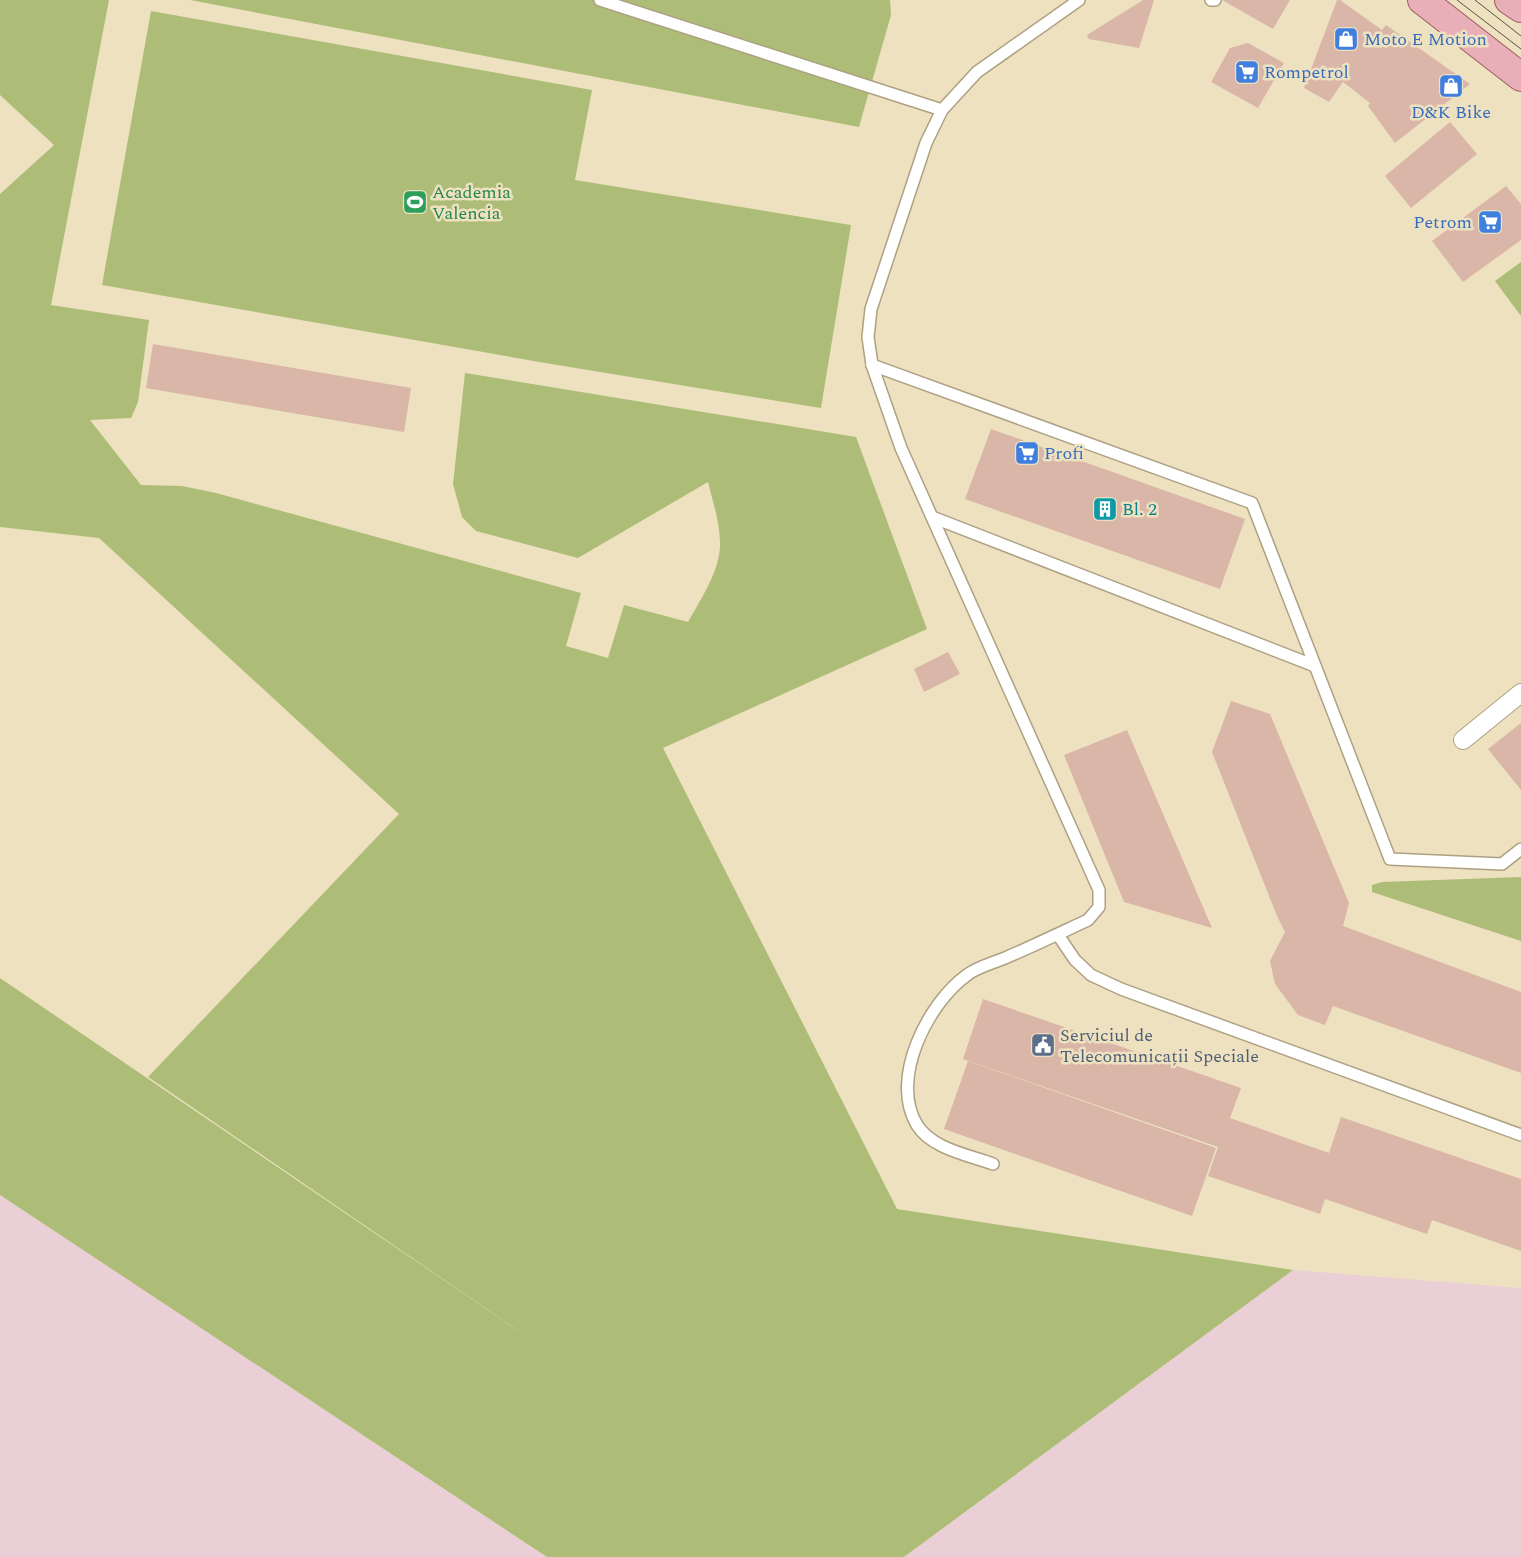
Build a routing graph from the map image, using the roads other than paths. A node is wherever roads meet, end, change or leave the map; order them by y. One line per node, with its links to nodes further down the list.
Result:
1 (600, 0): 11 (lane)
2 (1055, 0): 9 (lane)
3 (1079, 0): 9 (lane)
4 (1211, 0): 5 (lane)
5 (1215, 0)
6 (1422, 0): 10 (main road)
7 (1509, 0): 8 (main road)
8 (1521, 8)
9 (1062, 11): 11 (lane)
10 (1521, 77)
11 (942, 110): 12 (lane)
12 (872, 365): 13 (lane); 14 (lane)
13 (932, 517): 14 (lane); 18 (lane)
14 (1315, 666): 17 (lane)
15 (1521, 693): 16 (street)
16 (1463, 740)
17 (1521, 849)
18 (1058, 935): 19 (lane); 20 (lane)
19 (1521, 1135)
20 (994, 1164)

